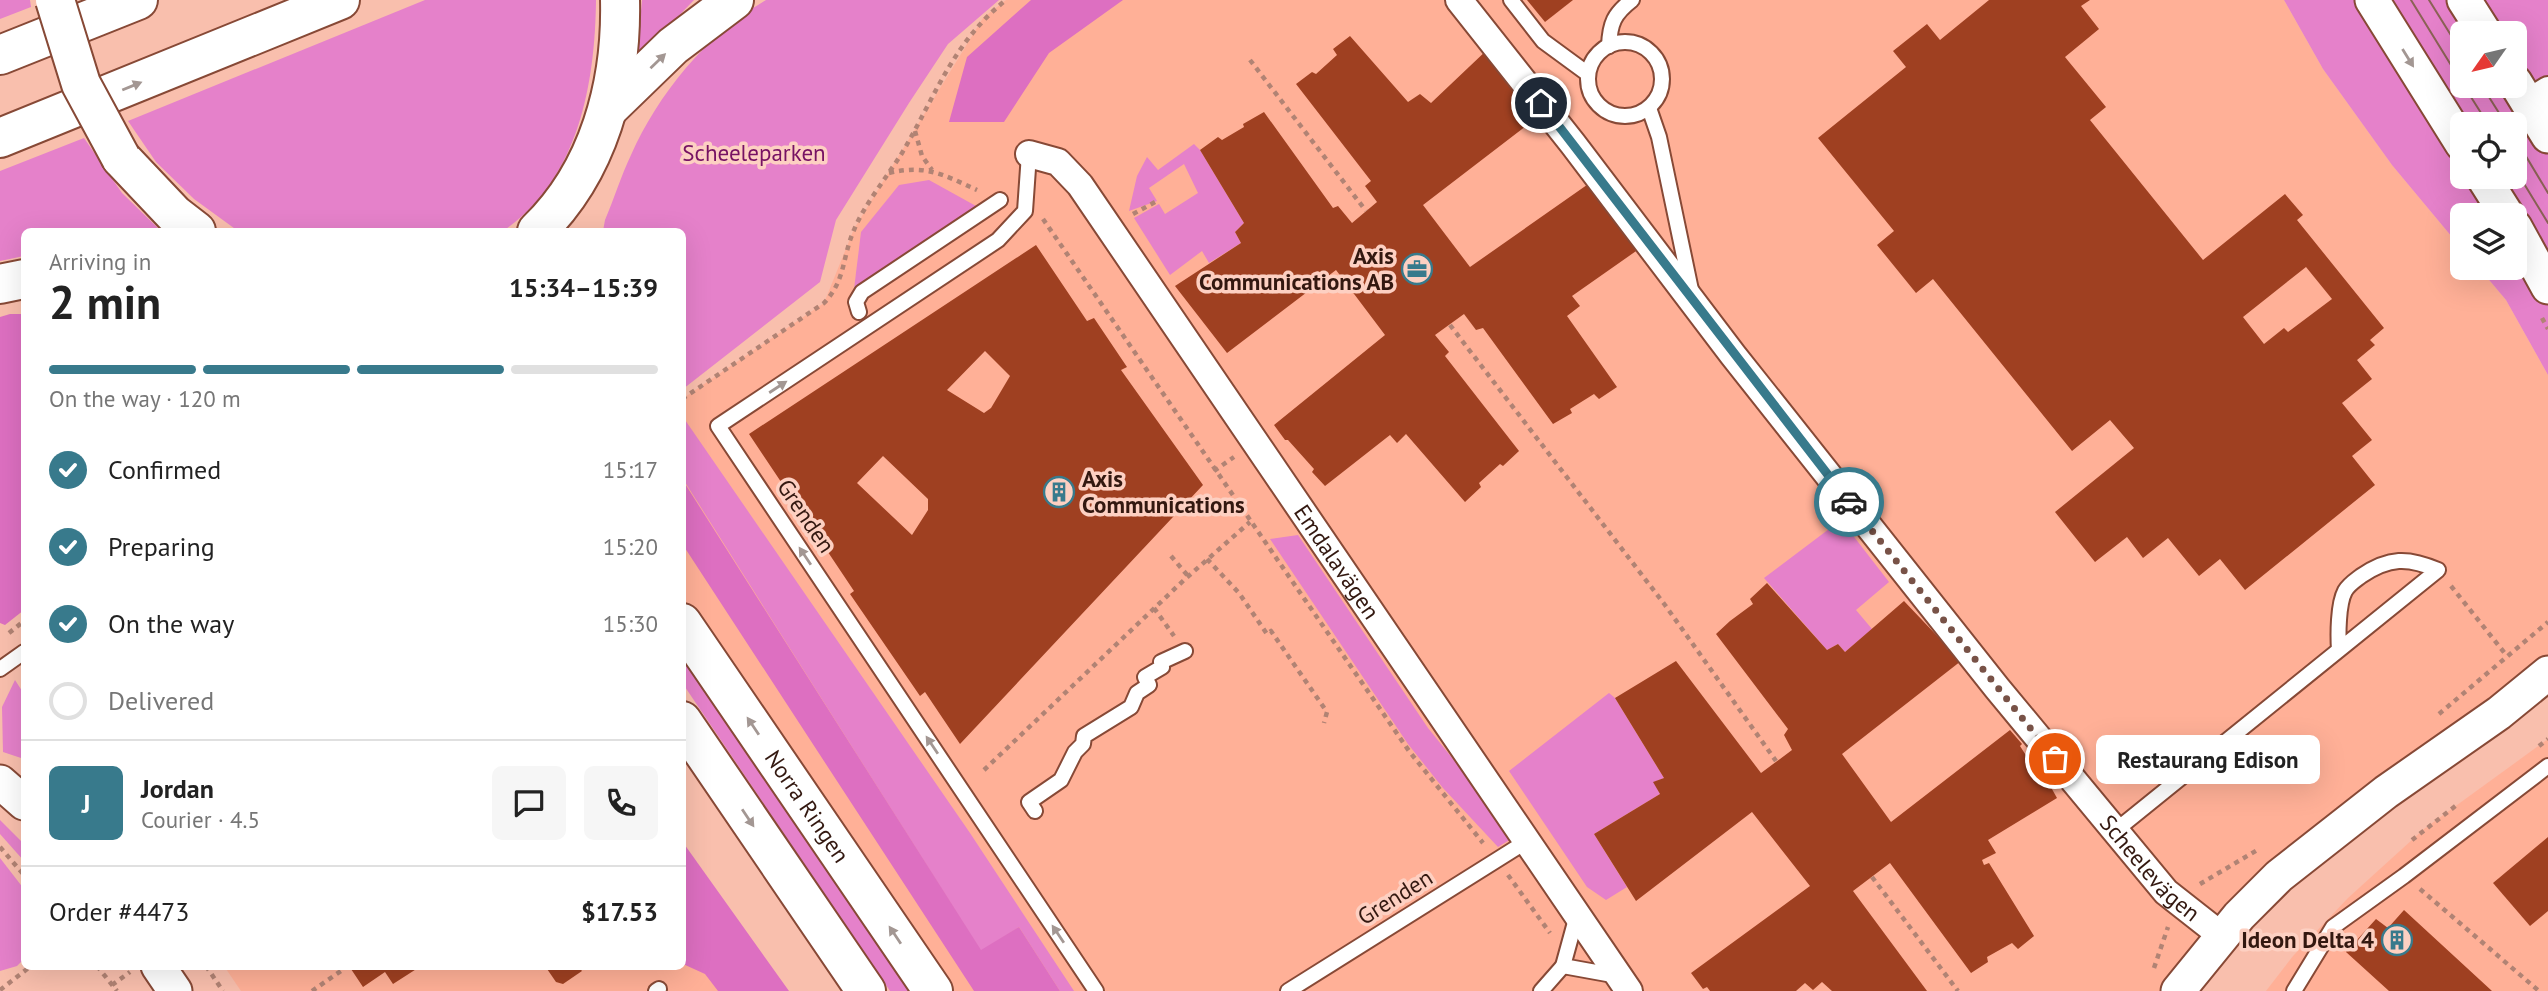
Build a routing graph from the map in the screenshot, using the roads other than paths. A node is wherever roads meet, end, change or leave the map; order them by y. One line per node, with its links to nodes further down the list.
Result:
1 (55, 0): 24 (main road, bridge)
2 (138, 0): 13 (main road)
3 (340, 0): 20 (main road, one-way to 3)
4 (620, 0): 16 (main road)
5 (734, 0): 16 (main road, one-way to 5)
6 (1459, 0): 31 (street, Scheelevägen)
7 (1511, 0): 14 (lane)
8 (1632, 0): 12 (lane)
9 (2372, 0): 18 (street, one-way to 18)
10 (2464, 0): 11 (street)
11 (2477, 21)
12 (1609, 46): 14 (lane); 17 (lane)
13 (0, 55)
14 (1588, 74): 17 (lane)
15 (2530, 92): 19 (street)
16 (609, 108): 21 (main road)
17 (1649, 108): 31 (lane)
18 (2450, 125)
19 (2548, 136)
20 (0, 138)
21 (591, 153): 25 (main road); 26 (main road)
22 (1030, 154): 45 (street, Emdalavägen); 54 (lane, Grenden, one-way to 22)
23 (1000, 200): 32 (lane)
24 (192, 228)
25 (540, 228)
26 (572, 228)
27 (2527, 249): 30 (street)
28 (21, 280): 29 (main road)
29 (0, 284)
30 (2548, 287)
31 (1693, 301): 44 (street, Scheelevägen)
32 (859, 312)
33 (686, 629): 53 (main road, Norra Ringen, one-way to 33)
34 (2339, 650): 34 (lane); 44 (lane)
35 (1185, 651): 43 (lane)
36 (21, 654): 37 (lane)
37 (0, 669)
38 (2548, 673): 47 (street, Scheelevägen)
39 (686, 727): 52 (main road, one-way to 52)
40 (2548, 766): 59 (lane)
41 (0, 782): 42 (street)
42 (21, 800)
43 (1035, 811)
44 (2115, 831): 47 (street, Scheelevägen)
45 (1527, 841): 46 (street, Emdalavägen); 55 (lane, Grenden)
46 (1577, 915): 48 (lane); 50 (street, Emdalavägen)
47 (2222, 936): 57 (street, Scheelevägen); 58 (street, Scheelevägen)
48 (1563, 965): 50 (lane); 56 (lane)
49 (161, 970): 51 (street)
50 (1624, 984)
51 (175, 991)
52 (866, 991)
53 (933, 991)
54 (1096, 991)
55 (1288, 991)
56 (1541, 991)
57 (2178, 991)
58 (2201, 991)
59 (2294, 991)

